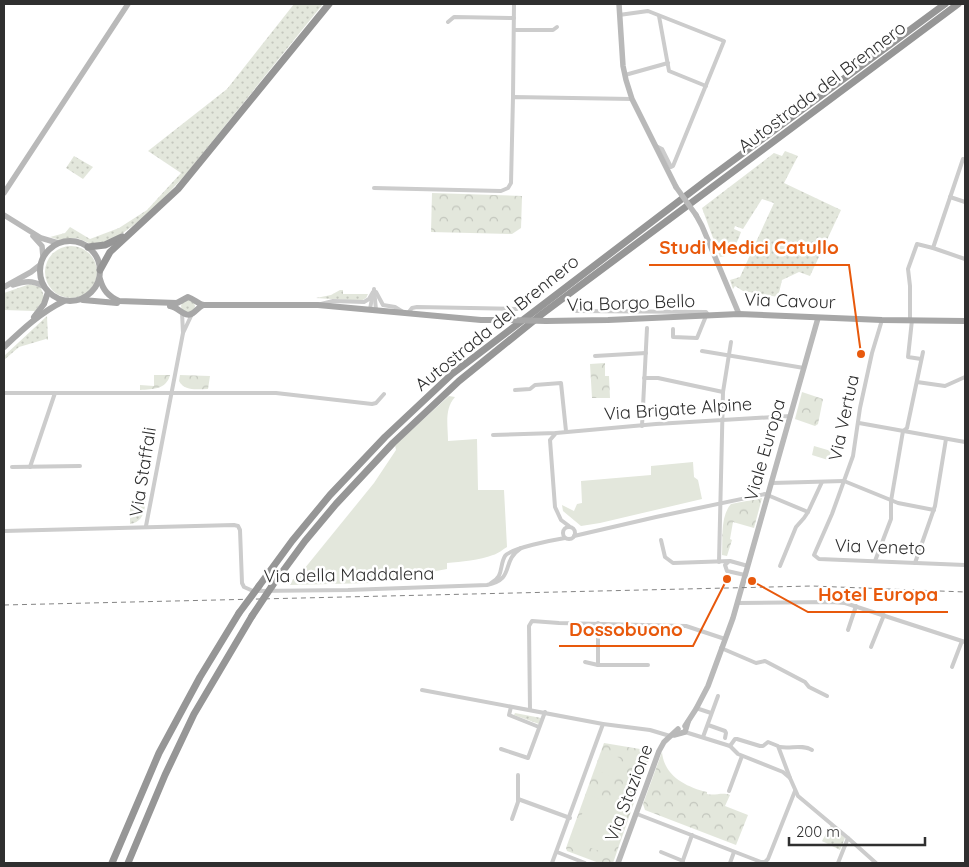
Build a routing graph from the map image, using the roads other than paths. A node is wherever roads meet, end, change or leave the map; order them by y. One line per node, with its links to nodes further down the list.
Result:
1 (128, 4): 22 (street)
2 (329, 4): 27 (highway)
3 (514, 4): 10 (street)
4 (613, 4): 8 (street)
5 (618, 4): 8 (street)
6 (944, 4): 167 (highway, Autostrada del Brennero, bridge)
7 (958, 4): 168 (highway, Autostrada del Brennero, bridge)
8 (619, 15): 9 (street); 15 (street)
9 (659, 16): 14 (street); 16 (street)
10 (514, 18): 11 (street); 13 (street)
11 (448, 22)
12 (557, 27): 13 (street)
13 (514, 30): 17 (street)
14 (668, 62): 15 (street); 16 (street)
15 (625, 75): 18 (street)
16 (706, 86): 19 (street)
17 (513, 98): 18 (street); 21 (street)
18 (632, 99): 19 (street)
19 (655, 145): 50 (street, bridge)
20 (964, 160): 23 (street)
21 (374, 188)
22 (4, 193)
23 (950, 197): 24 (street); 30 (street)
24 (965, 202)
25 (4, 215): 26 (street)
26 (24, 228): 28 (street); 31 (street)
27 (131, 232): 29 (highway); 34 (highway)
28 (58, 243): 29 (main road); 31 (main road)
29 (88, 247): 34 (main road)
30 (933, 248): 32 (street); 54 (street)
31 (43, 257): 33 (main road)
32 (965, 259)
33 (40, 265): 36 (main road); 37 (street)
34 (100, 270): 35 (main road)
35 (100, 279): 40 (main road); 42 (main road, Via Borgo Bello)
36 (43, 286): 37 (street); 38 (main road)
37 (4, 288)
38 (48, 292): 41 (main road); 56 (main road)
39 (374, 292): 44 (street, Via Borgo Bello); 46 (street); 49 (street, Via Borgo Bello)
40 (81, 300): 41 (main road, Via Borgo Bello); 48 (main road, Via Borgo Bello)
41 (64, 301): 56 (main road)
42 (181, 302): 45 (main road, Via Borgo Bello); 48 (main road)
43 (524, 303): 49 (street, Via Borgo Bello)
44 (318, 305): 45 (main road, Via Borgo Bello); 46 (main road, Via Borgo Bello)
45 (197, 308): 48 (main road, Via Borgo Bello); 59 (street, Via Staffali)
46 (373, 310): 49 (main road, Via Borgo Bello)
47 (576, 311): 51 (street, Via Borgo Bello)
48 (182, 312): 59 (street, Via Staffali)
49 (406, 313): 51 (main road, Via Borgo Bello, bridge)
50 (736, 314): 51 (main road, Via Borgo Bello); 52 (main road, Via Cavour)
51 (707, 316): 58 (street, Via Borgo Bello)
52 (818, 318): 53 (main road, Via Cavour); 68 (street, Viale Europa)
53 (882, 320): 54 (main road, Via Cavour); 80 (street, Via Vertua)
54 (911, 320): 55 (main road, Via Cavour); 67 (street)
55 (965, 321)
56 (29, 324): 61 (main road)
57 (647, 328): 64 (street)
58 (673, 329)
59 (183, 333): 73 (street, Via Staffali)
60 (731, 342): 66 (street)
61 (4, 347)
62 (702, 351): 66 (street)
63 (923, 352): 67 (street)
64 (646, 353): 65 (street); 70 (street)
65 (595, 356)
66 (730, 356): 68 (street); 74 (street)
67 (921, 359): 71 (street)
68 (804, 368): 78 (street, Viale Europa)
69 (965, 377): 71 (street)
70 (644, 378): 74 (street); 81 (street)
71 (917, 382): 83 (street)
72 (515, 390): 82 (street)
73 (171, 392): 75 (street); 77 (street); 100 (street, Via Staffali)
74 (723, 392): 79 (street)
75 (55, 393): 76 (street); 90 (street)
76 (4, 394)
77 (384, 394)
78 (791, 416): 79 (street, Via Brigate Alpine); 93 (street, Viale Europa)
79 (722, 419): 81 (street, Via Brigate Alpine); 96 (street)
80 (858, 423): 83 (street); 91 (street, Via Vertua)
81 (642, 426): 82 (street, Via Brigate Alpine)
82 (566, 431): 84 (street, Via Brigate Alpine)
83 (903, 432): 86 (street); 95 (street)
84 (556, 433): 85 (street, Via Brigate Alpine); 99 (street)
85 (493, 435)
86 (946, 439): 87 (street); 97 (street)
87 (965, 442)
88 (80, 466): 90 (street)
89 (12, 467): 90 (street)
90 (30, 467)
91 (844, 481): 92 (street, Via Vertua); 95 (street); 112 (street, Via Veneto)
92 (822, 482): 93 (street, Via Vertua); 98 (street)
93 (772, 484): 94 (street, Viale Europa)
94 (768, 495): 96 (street, Via della Maddalena); 98 (street); 116 (street, Viale Europa)
95 (891, 501): 97 (street); 112 (street)
96 (721, 504): 106 (street, Via della Maddalena); 113 (street)
97 (934, 510): 114 (street)
98 (808, 512): 117 (street)
99 (562, 522): 102 (street); 105 (street)
100 (146, 526): 101 (street, Via Staffali); 104 (street)
101 (238, 526): 109 (street, Via della Maddalena)
102 (569, 526): 103 (street, Via della Maddalena); 105 (street, Via della Maddalena)
103 (574, 529): 106 (street, Via della Maddalena); 107 (street)
104 (4, 531)
105 (563, 531): 108 (street); 109 (street, Via della Maddalena)
106 (585, 532): 107 (street, Via della Maddalena)
107 (574, 536): 108 (street, Via della Maddalena)
108 (565, 538): 109 (street, Via della Maddalena)
109 (553, 540)
110 (661, 540): 113 (street)
111 (730, 561): 113 (street); 116 (street); 118 (street)
112 (874, 561): 114 (street, Via Veneto)
113 (720, 562)
114 (915, 563): 115 (street, Via Veneto)
115 (965, 565)
116 (748, 566): 118 (street, Viale Europa)
117 (780, 566)
118 (745, 575): 119 (street, Viale Europa)
119 (741, 591): 120 (street, Via Stazione)
120 (738, 603): 121 (street); 125 (street, Via Stazione)
121 (856, 606): 122 (street); 124 (street)
122 (884, 615): 126 (street); 128 (street)
123 (598, 623): 125 (street); 130 (street); 138 (street)
124 (848, 630)
125 (725, 639): 127 (street, Via Stazione)
126 (964, 642): 132 (street)
127 (721, 648): 135 (street); 137 (street, Via Stazione)
128 (871, 648)
129 (586, 662): 130 (street)
130 (598, 665): 131 (street)
131 (648, 665)
132 (952, 667)
133 (422, 690): 136 (street)
134 (718, 696): 140 (street)
135 (827, 696)
136 (511, 707): 138 (street); 143 (street)
137 (696, 708): 140 (street); 144 (street, Via Stazione)
138 (530, 710): 139 (street)
139 (545, 712): 141 (street); 143 (street)
140 (711, 713): 142 (street)
141 (603, 724): 145 (street); 159 (street)
142 (708, 725): 146 (street); 147 (street)
143 (539, 727): 150 (street)
144 (684, 728): 145 (street, Via Stazione); 146 (street)
145 (670, 736): 158 (street, Via Stazione)
146 (703, 737): 148 (street)
147 (725, 738)
148 (730, 746): 149 (street); 152 (street)
149 (780, 747): 151 (street); 154 (street)
150 (501, 749)
151 (812, 750)
152 (742, 756): 154 (street); 155 (street)
153 (518, 775): 157 (street)
154 (790, 778): 156 (street)
155 (729, 791)
156 (795, 792): 162 (street); 165 (street)
157 (518, 799): 159 (street); 160 (street)
158 (636, 814): 161 (street); 171 (street, Via Stazione)
159 (570, 818): 163 (street)
160 (512, 819)
161 (692, 835): 165 (street); 166 (street)
162 (848, 838): 173 (street); 174 (street)
163 (557, 852): 169 (street); 170 (street)
164 (661, 852): 166 (street)
165 (734, 852): 172 (street)
166 (683, 862)
167 (112, 863)
168 (128, 863)
169 (552, 863)
170 (585, 863)
171 (618, 863)
172 (730, 863)
173 (838, 863)
174 (876, 863)

